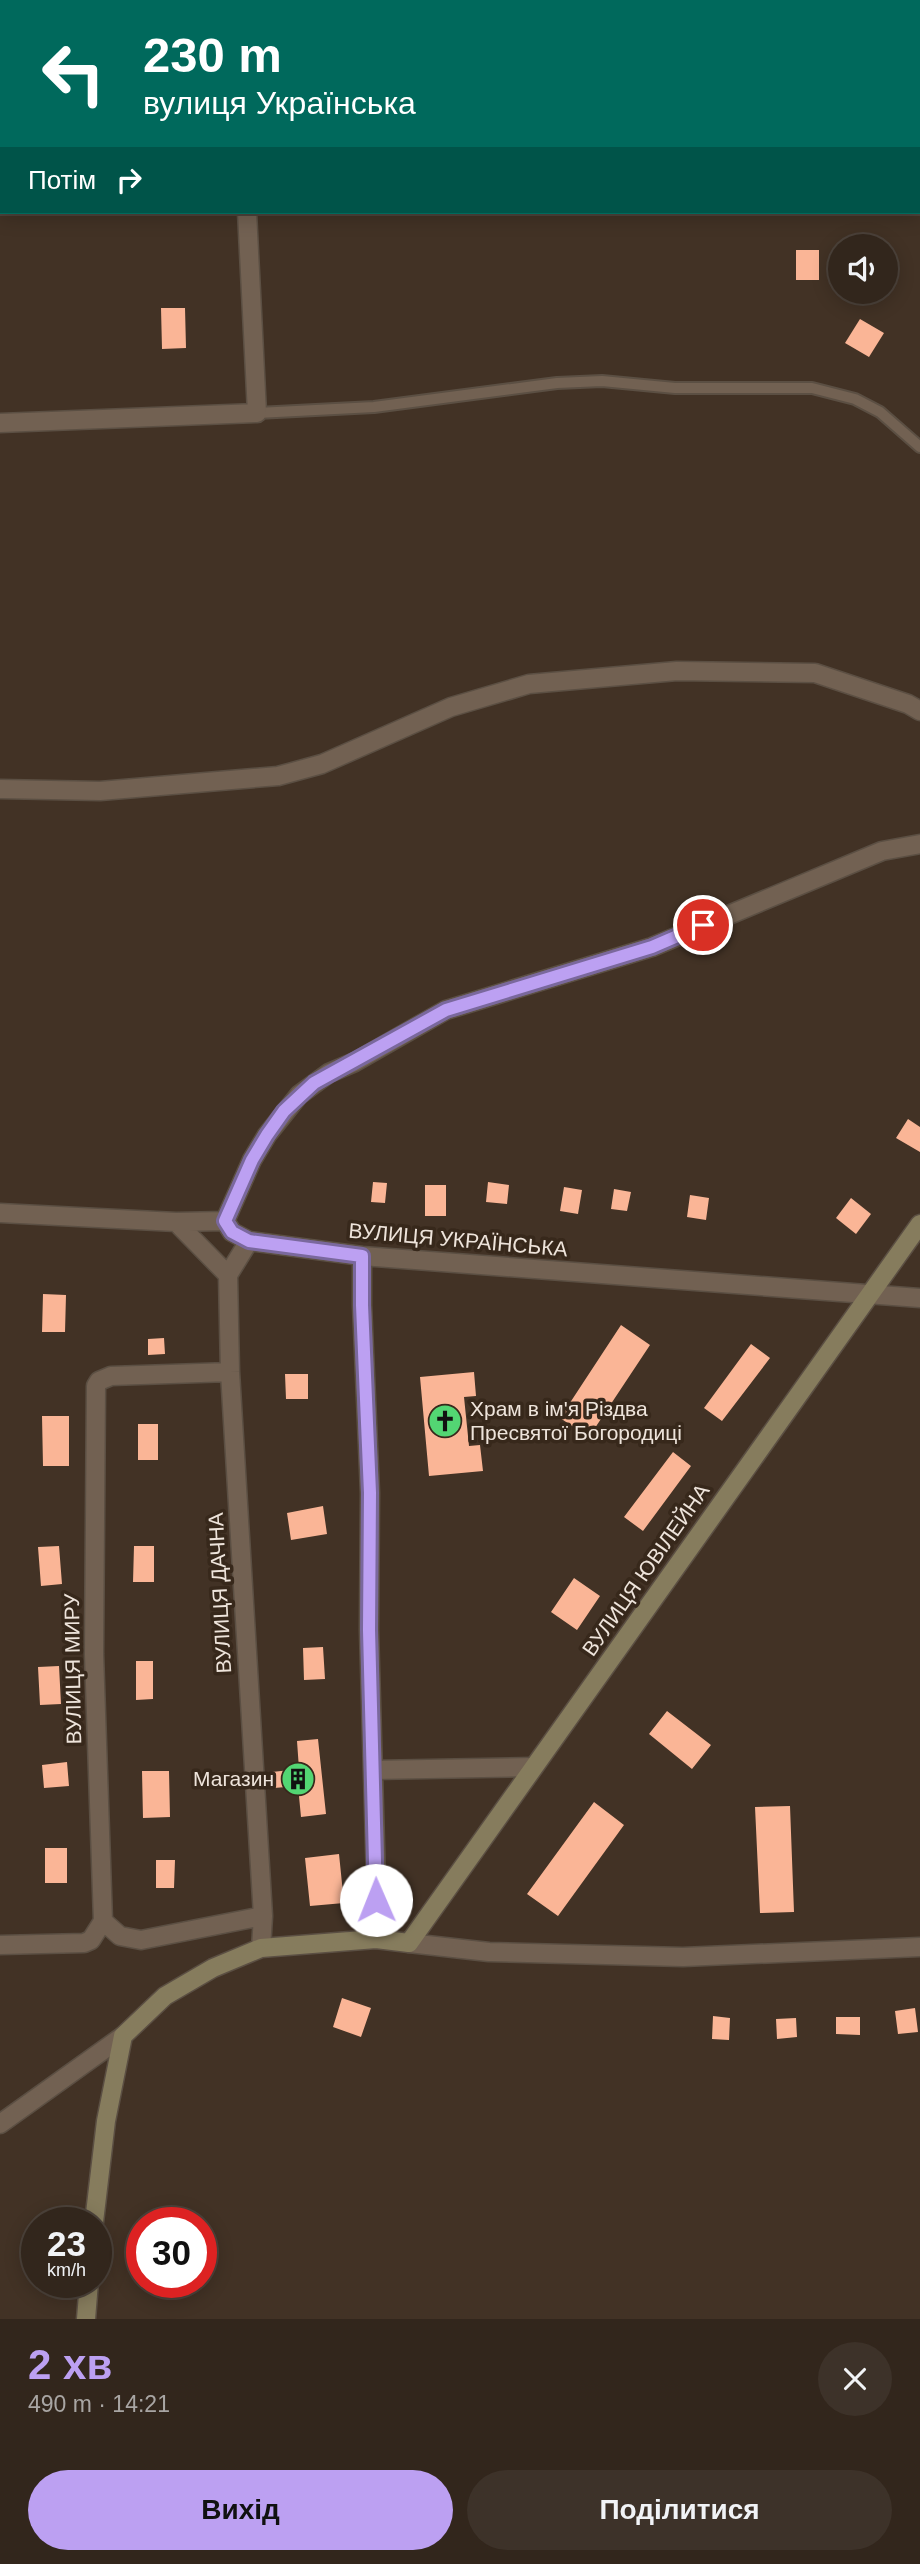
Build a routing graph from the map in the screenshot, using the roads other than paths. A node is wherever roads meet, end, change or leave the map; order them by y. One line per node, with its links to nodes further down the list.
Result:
1 (247, 214): 2 (street)
2 (257, 413): 3 (street); 4 (lane)
3 (0, 423)
4 (920, 447)
5 (920, 711): 6 (street)
6 (0, 789)
7 (920, 844): 9 (street)
8 (0, 1213): 10 (street)
9 (225, 1221): 10 (street); 12 (street)
10 (176, 1222): 14 (street)
11 (920, 1224): 15 (street, ВУЛИЦЯ ЮВІЛЕЙНА)
12 (249, 1241): 13 (street, ВУЛИЦЯ УКРАЇНСЬКА); 14 (street)
13 (362, 1256): 15 (street, ВУЛИЦЯ УКРАЇНСЬКА); 19 (street)
14 (228, 1275): 17 (street, ВУЛИЦЯ ДАЧНА)
15 (870, 1294): 16 (street, ВУЛИЦЯ УКРАЇНСЬКА); 18 (street, ВУЛИЦЯ ЮВІЛЕЙНА)
16 (920, 1298)
17 (230, 1372): 20 (street, ВУЛИЦЯ ДАЧНА); 21 (street, ВУЛИЦЯ МИРУ)
18 (533, 1767): 19 (street); 23 (street, ВУЛИЦЯ ЮВІЛЕЙНА)
19 (373, 1770): 22 (street)
20 (263, 1916): 21 (street); 26 (street, ВУЛИЦЯ ДАЧНА)
21 (103, 1922): 24 (street)
22 (376, 1939): 23 (street); 26 (street)
23 (409, 1943): 25 (street)
24 (0, 1945)
25 (920, 1947)
26 (261, 1948): 27 (street)
27 (123, 2036): 28 (street); 29 (street)
28 (0, 2124)
29 (96, 2207)
30 (88, 2298): 31 (street)
31 (86, 2319)

